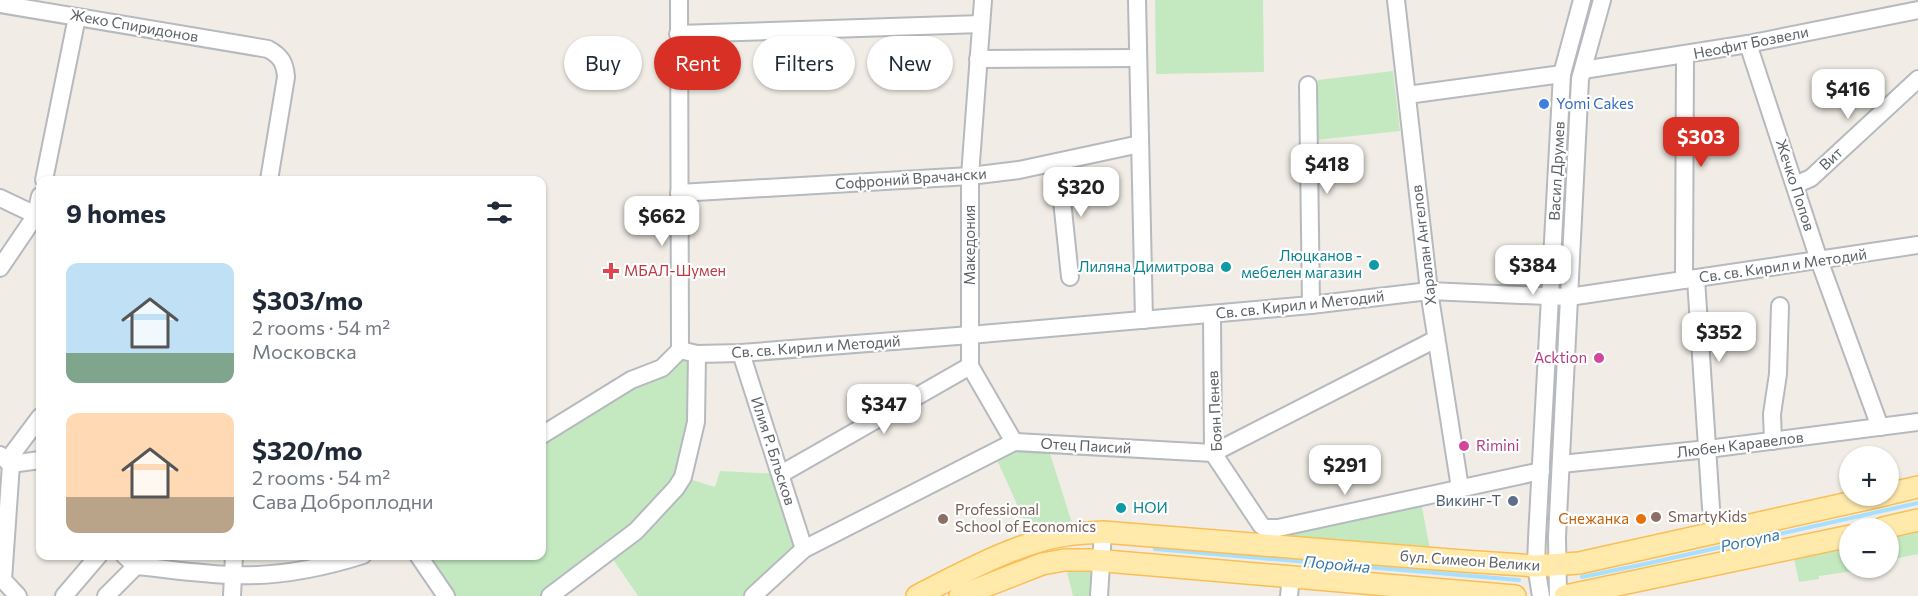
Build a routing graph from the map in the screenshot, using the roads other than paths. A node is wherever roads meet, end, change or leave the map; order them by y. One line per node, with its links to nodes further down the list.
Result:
1 (679, 0): 11 (street)
2 (983, 0): 10 (street, Македония)
3 (1137, 0): 14 (street)
4 (1396, 0): 20 (street, Харалан Ангелов)
5 (1582, 0): 17 (street, Васил Друмев)
6 (1602, 0): 16 (street, Васил Друмев)
7 (0, 4): 9 (street, Жеко Спиридонов)
8 (1918, 10): 12 (street, Неофит Бозвели)
9 (77, 17): 23 (street); 24 (street, Жеко Спиридонов)
10 (981, 24): 11 (street); 15 (street, Македония)
11 (678, 34): 27 (street)
12 (1748, 44): 13 (street, Неофит Бозвели); 26 (street, Жечко Попов)
13 (1685, 55): 16 (street, Неофит Бозвели); 35 (street)
14 (1138, 58): 15 (street); 21 (street)
15 (978, 60): 25 (street, Македония)
16 (1582, 70): 38 (street, Васил Друмев)
17 (1562, 75): 20 (street); 37 (street, Васил Друмев)
18 (1918, 79): 26 (street, Вит)
19 (1308, 85): 39 (street)
20 (1407, 95): 36 (street, Харалан Ангелов)
21 (1140, 144): 22 (street, Софроний Врачански); 42 (street)
22 (1058, 162): 25 (street, Софроний Врачански); 34 (street)
23 (45, 176)
24 (269, 176)
25 (970, 176): 27 (street, Софроний Врачански); 43 (street, Македония)
26 (1795, 185): 32 (street, Жечко Попов)
27 (679, 193): 45 (street)
28 (0, 198): 29 (street)
29 (36, 215)
30 (36, 219): 33 (street)
31 (1918, 245): 32 (street, Св. св. Кирил и Методий)
32 (1819, 260): 35 (street, Св. св. Кирил и Методий); 51 (street, Жечко Попов)
33 (0, 268)
34 (1070, 277)
35 (1690, 279): 38 (street, Св. св. Кирил и Методий); 55 (street)
36 (1429, 291): 37 (street, Св. св. Кирил и Методий); 39 (street, Св. св. Кирил и Методий); 44 (street, Харалан Ангелов)
37 (1550, 297): 38 (street, Св. св. Кирил и Методий); 60 (street, Васил Друмев)
38 (1569, 297): 59 (street, Васил Друмев)
39 (1311, 305): 41 (street, Св. св. Кирил и Методий)
40 (1780, 306): 53 (street)
41 (1212, 314): 42 (street, Св. св. Кирил и Методий); 56 (street, Боян Пенев)
42 (1144, 320): 43 (street, Св. св. Кирил и Методий)
43 (970, 335): 46 (street, Св. св. Кирил и Методий); 48 (street, Македония)
44 (1436, 339): 56 (street); 63 (street, Харалан Ангелов)
45 (680, 350): 47 (street, Св. св. Кирил и Методий); 52 (street)
46 (741, 353): 47 (street, Св. св. Кирил и Методий); 61 (street, Илия Р. Блъсков)
47 (697, 354): 86 (street)
48 (970, 366): 54 (street); 61 (street)
49 (36, 422): 57 (street)
50 (1918, 422): 51 (street, Любен Каравелов)
51 (1880, 427): 53 (street, Любен Каравелов)
52 (546, 433)
53 (1773, 441): 55 (street, Любен Каравелов)
54 (1014, 442): 56 (street, Отец Паисий); 69 (street)
55 (1708, 449): 59 (street, Любен Каравелов); 66 (street)
56 (1213, 453): 63 (street, Боян Пенев)
57 (6, 460): 58 (street); 79 (street)
58 (36, 460)
59 (1561, 464): 77 (street, Васил Друмев)
60 (1541, 471): 63 (street); 76 (street, Васил Друмев)
61 (781, 474): 69 (street, Илия Р. Блъсков)
62 (1918, 487): 64 (main road, бул. Симеон Велики)
63 (1460, 488)
64 (1899, 492)
65 (1839, 506): 77 (main road, бул. Симеон Велики)
66 (1712, 508)
67 (1103, 532): 75 (street); 76 (main road, бул. Симеон Велики); 88 (main road, бул. Симеон Велики)
68 (1839, 538): 94 (main road)
69 (804, 549): 87 (street)
70 (95, 560): 82 (street)
71 (130, 560): 78 (street); 83 (street)
72 (234, 560): 78 (street)
73 (348, 560): 78 (street)
74 (421, 560): 85 (street)
75 (1102, 560): 80 (main road, бул. Симеон Велики); 89 (main road, бул. Симеон Велики); 90 (street)
76 (1536, 566): 77 (main road, бул. Симеон Велики); 92 (street, Васил Друмев)
77 (1558, 566): 93 (street, Васил Друмев)
78 (233, 575): 84 (street)
79 (1, 579): 81 (street)
80 (1290, 586): 91 (main road, бул. Симеон Велики)
81 (18, 596)
82 (64, 596)
83 (106, 596)
84 (232, 596)
85 (446, 596)
86 (550, 596)
87 (753, 596)
88 (916, 596)
89 (960, 596)
90 (1099, 596)
91 (1515, 596)
92 (1541, 596)
93 (1558, 596)
94 (1565, 596)

